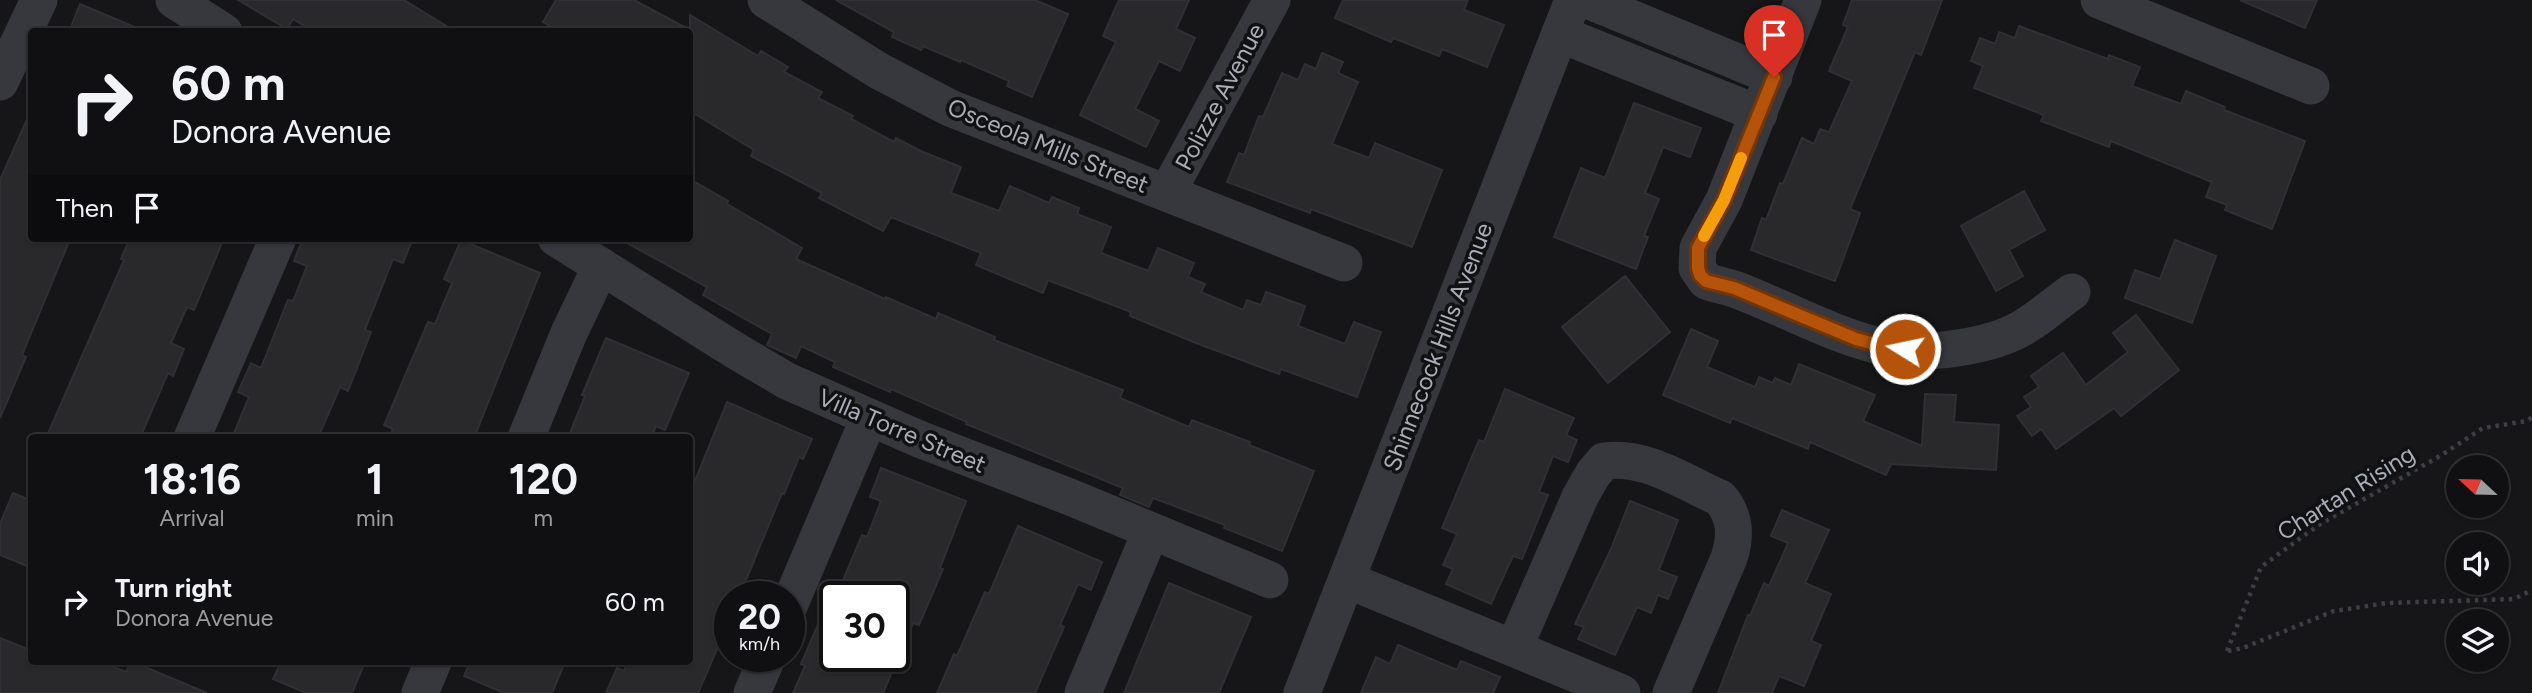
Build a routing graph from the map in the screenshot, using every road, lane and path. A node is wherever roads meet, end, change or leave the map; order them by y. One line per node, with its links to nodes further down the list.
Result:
1 (39, 0): 10 (street)
2 (174, 0): 9 (street)
3 (766, 0): 18 (street, Osceola Mills Street)
4 (1272, 0): 18 (street, Polizze Avenue)
5 (1573, 0): 11 (street, Shinnecock Hills Avenue)
6 (1587, 0): 12 (street)
7 (1803, 0): 13 (street)
8 (2099, 0): 16 (street)
9 (218, 28)
10 (6, 33): 14 (street)
11 (1560, 34): 15 (street); 30 (street, Shinnecock Hills Avenue)
12 (1694, 44): 13 (street); 15 (street)
13 (1774, 77): 17 (street)
14 (0, 82)
15 (1677, 82): 17 (street)
16 (2311, 86)
17 (1759, 114): 23 (street)
18 (1167, 193): 21 (street, Osceola Mills Street)
19 (276, 242): 26 (street)
20 (562, 242): 22 (street, Villa Torre Street)
21 (1344, 263)
22 (601, 266): 25 (street, Villa Torre Street); 27 (street)
23 (2072, 292)
24 (2532, 417): 32 (path, Chartan Rising)
25 (870, 418): 28 (street, Villa Torre Street); 31 (street)
26 (194, 434)
27 (528, 434)
28 (1151, 531): 29 (street, Villa Torre Street); 38 (street)
29 (1270, 580)
30 (1347, 580): 33 (street); 39 (street, Shinnecock Hills Avenue)
31 (800, 581)
32 (2532, 590)
33 (1514, 648): 40 (street); 41 (street)
34 (432, 665): 36 (street)
35 (761, 672): 37 (street)
36 (420, 693)
37 (752, 693)
38 (1083, 693)
39 (1302, 693)
40 (1622, 693)
41 (1671, 693)

